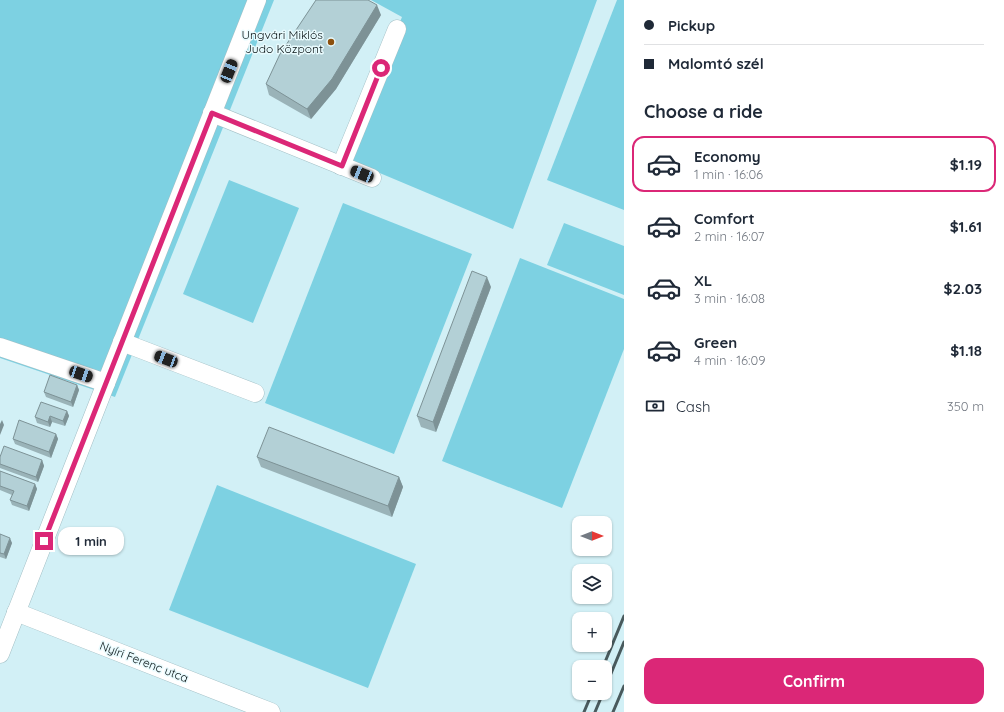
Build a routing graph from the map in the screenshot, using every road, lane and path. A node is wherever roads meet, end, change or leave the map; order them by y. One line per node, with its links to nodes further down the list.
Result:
1 (257, 0): 3 (street)
2 (397, 29): 4 (street)
3 (212, 113): 4 (street); 6 (street)
4 (342, 166): 5 (street)
5 (372, 178)
6 (122, 342): 8 (street); 9 (street)
7 (0, 347): 8 (street)
8 (106, 383): 10 (street)
9 (255, 393)
10 (16, 612): 11 (street); 12 (street, Nyíri Ferenc utca)
11 (0, 654)
12 (271, 712)

